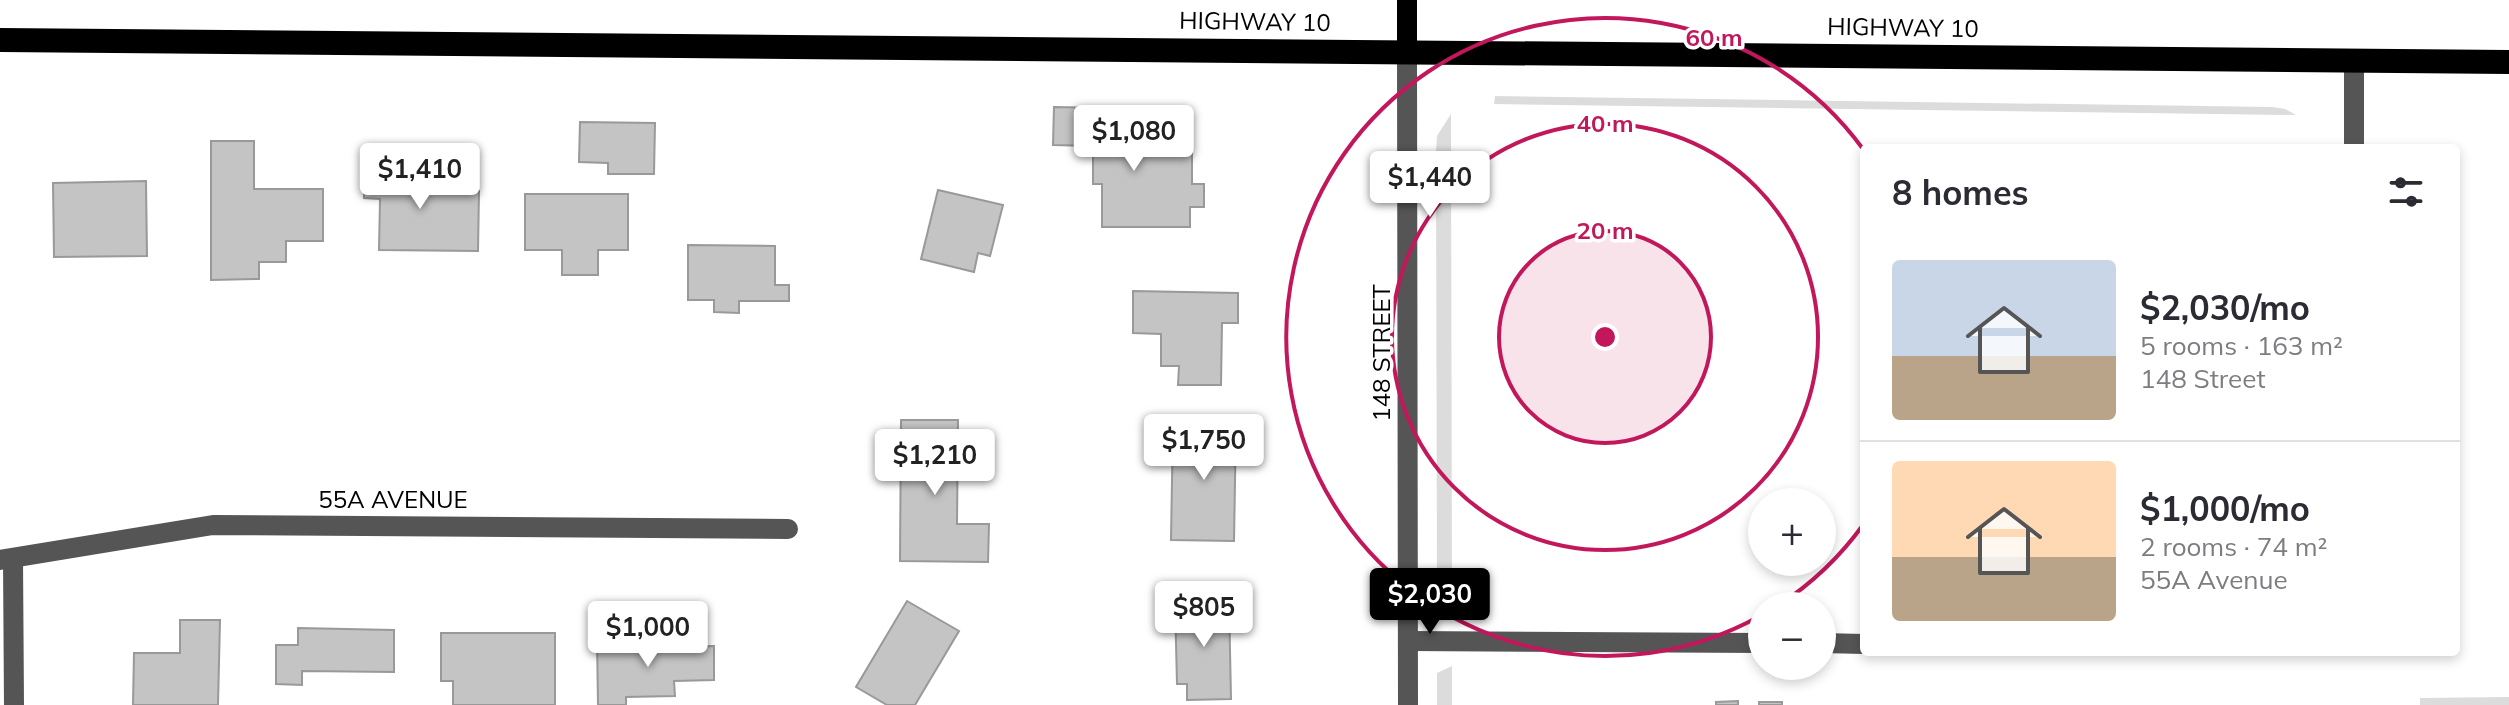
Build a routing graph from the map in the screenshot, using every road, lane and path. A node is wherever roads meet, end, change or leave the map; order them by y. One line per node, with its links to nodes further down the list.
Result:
1 (1407, 0): 3 (main road, 148 STREET)
2 (0, 40): 3 (highway, HIGHWAY 10)
3 (1407, 52): 4 (highway, HIGHWAY 10); 9 (street, 148 STREET)
4 (2354, 61): 5 (highway, HIGHWAY 10); 6 (street)
5 (2509, 62)
6 (2354, 144)
7 (788, 529): 8 (street, 55A AVENUE)
8 (6, 559): 13 (street)
9 (1408, 641): 10 (street); 14 (street, 148 STREET)
10 (1748, 643)
11 (1836, 643): 12 (street)
12 (1860, 644)
13 (14, 705)
14 (1408, 705)

